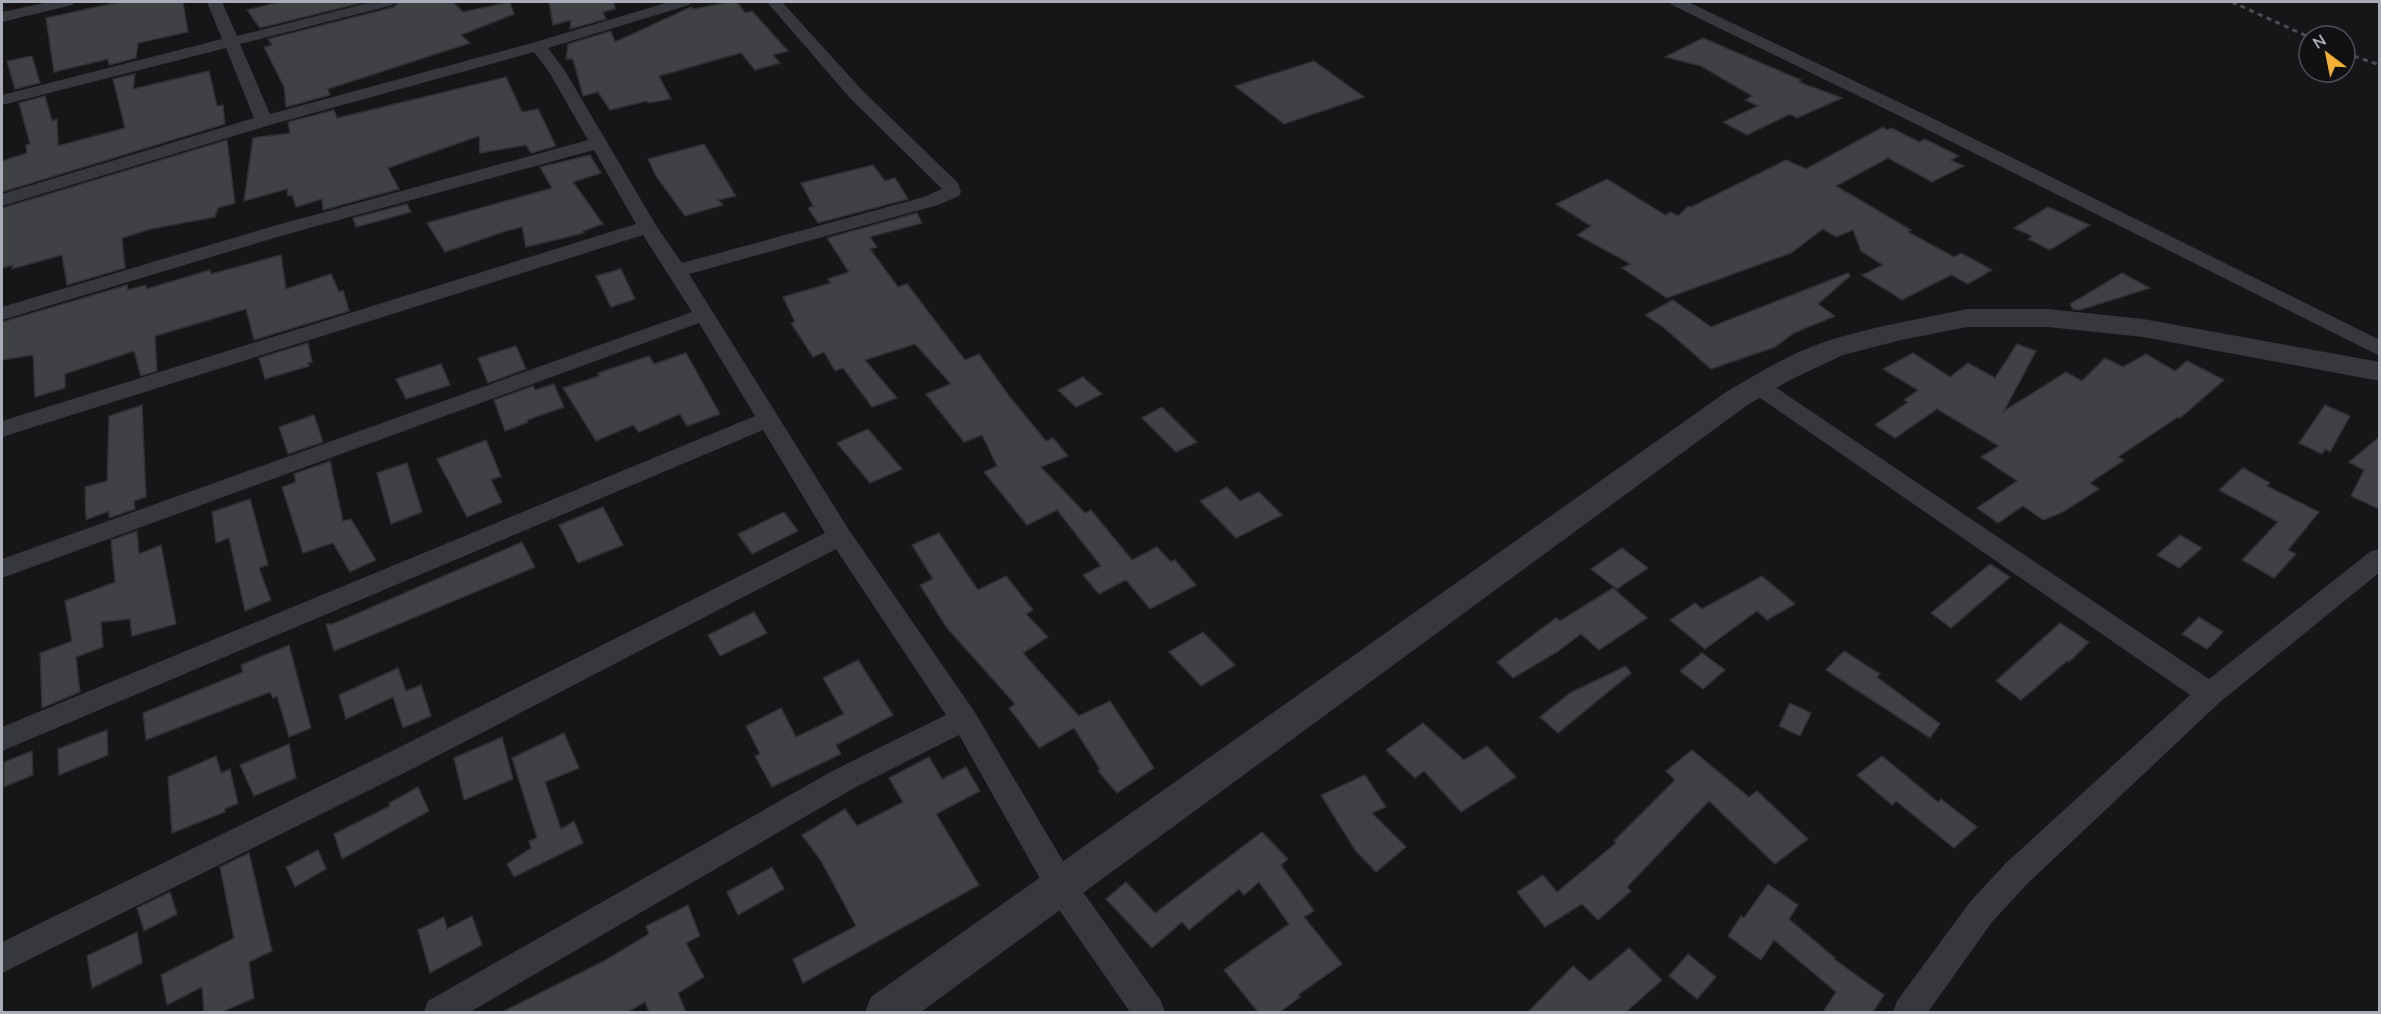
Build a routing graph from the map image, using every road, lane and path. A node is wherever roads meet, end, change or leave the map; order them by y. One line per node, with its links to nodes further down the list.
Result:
1 (67, 2): 7 (street)
2 (215, 2): 8 (street)
3 (388, 2): 8 (street)
4 (684, 2): 9 (street)
5 (774, 2): 15 (street)
6 (1677, 2): 18 (street)
7 (2, 17)
8 (230, 41): 10 (street); 11 (street)
9 (538, 46): 11 (street); 12 (street)
10 (2, 100)
11 (264, 121): 13 (street)
12 (599, 143): 14 (street); 16 (street)
13 (2, 200)
14 (647, 227): 15 (street); 22 (street)
15 (677, 272): 17 (street)
16 (2, 314)
17 (702, 315): 21 (street); 25 (street)
18 (2379, 349)
19 (2379, 372): 20 (street)
20 (1758, 386): 26 (street); 29 (street)
21 (769, 419): 23 (street); 28 (street)
22 (2, 429)
23 (840, 536): 27 (street); 30 (street)
24 (2379, 558): 26 (street)
25 (2, 569)
26 (2210, 694): 34 (street)
27 (964, 719): 29 (street); 31 (street)
28 (2, 739)
29 (1062, 888): 32 (street); 33 (street)
30 (2, 958)
31 (440, 1012)
32 (886, 1012)
33 (1149, 1012)
34 (1909, 1012)

